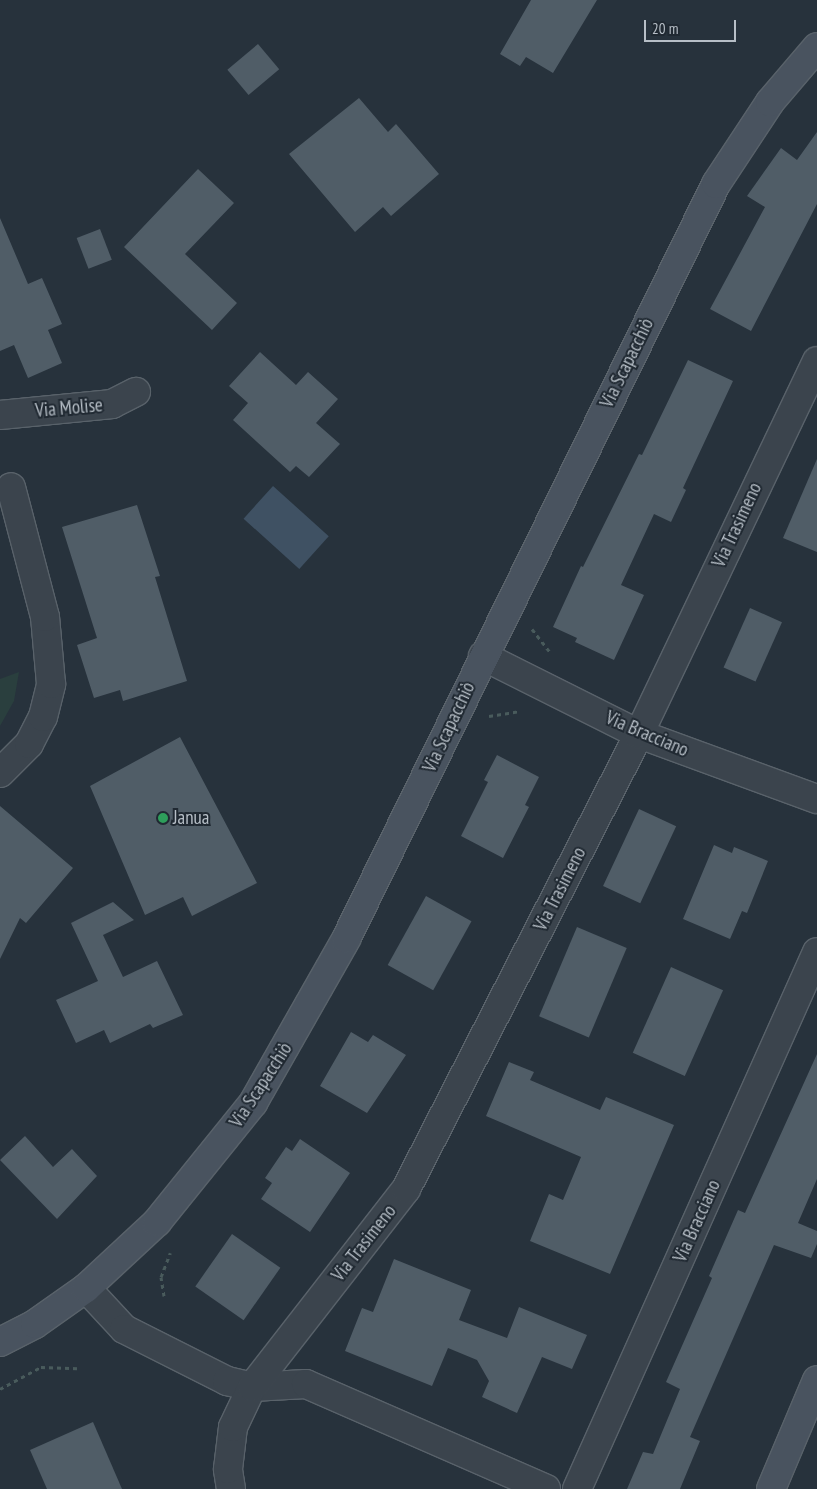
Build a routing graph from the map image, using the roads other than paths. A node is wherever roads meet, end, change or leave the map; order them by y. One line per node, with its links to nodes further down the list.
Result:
1 (817, 47): 6 (street, Via Scapacchiò)
2 (817, 361): 7 (street, Via Trasimeno)
3 (136, 392): 4 (street, Via Molise)
4 (0, 415)
5 (11, 487): 8 (street)
6 (483, 656): 7 (street, Via Bracciano); 11 (street, Via Scapacchiò)
7 (639, 734): 9 (street, Via Bracciano); 14 (street, Via Trasimeno)
8 (0, 773)
9 (817, 799)
10 (817, 952): 17 (street, Via Bracciano)
11 (86, 1288): 12 (street, Via Scapacchiò); 14 (street)
12 (0, 1342)
13 (817, 1380): 18 (street)
14 (252, 1388): 15 (street, Via Trasimeno); 16 (street)
15 (231, 1489)
16 (546, 1489)
17 (578, 1489)
18 (771, 1489)

